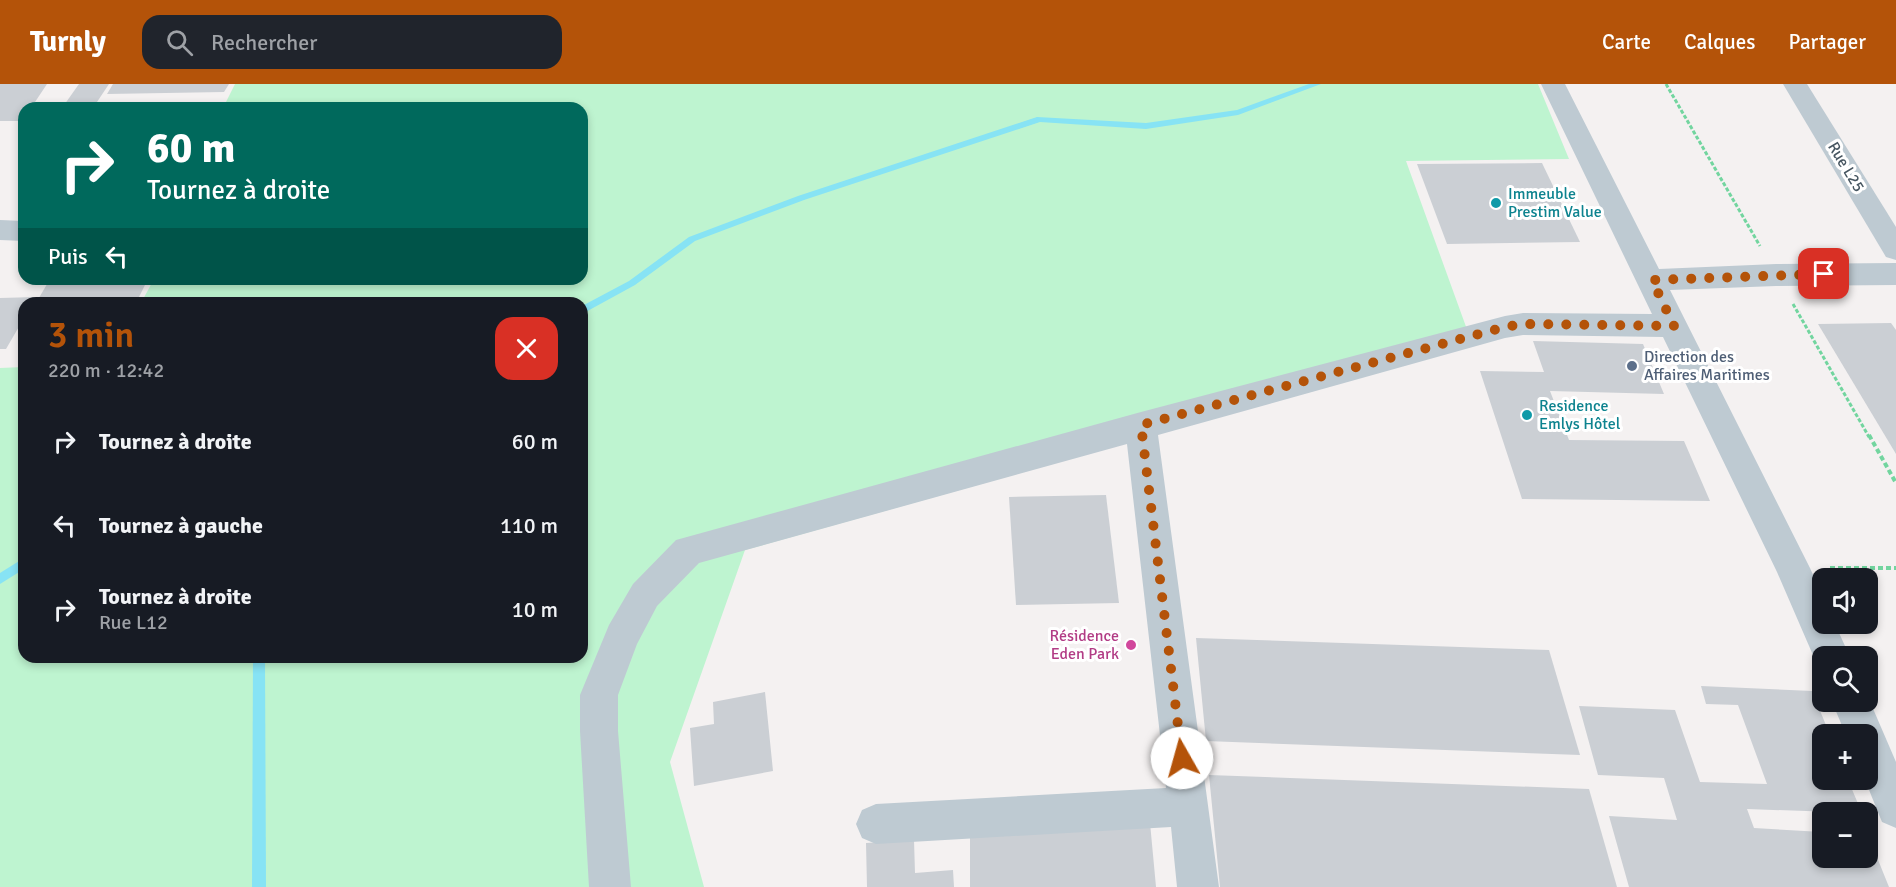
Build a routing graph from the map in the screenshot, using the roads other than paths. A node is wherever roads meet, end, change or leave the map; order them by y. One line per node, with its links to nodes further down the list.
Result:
1 (1553, 84): 7 (street)
2 (1795, 84): 5 (street, Rue L25)
3 (0, 230): 4 (street)
4 (18, 231)
5 (1896, 250)
6 (1896, 274): 7 (street)
7 (1652, 280): 8 (street)
8 (1674, 326): 9 (street); 10 (street)
9 (1141, 425): 12 (street); 15 (street)
10 (1827, 646)
11 (1878, 765): 13 (street)
12 (1188, 806): 14 (street); 16 (street)
13 (1896, 808)
14 (876, 824)
15 (610, 887)
16 (1198, 887)

